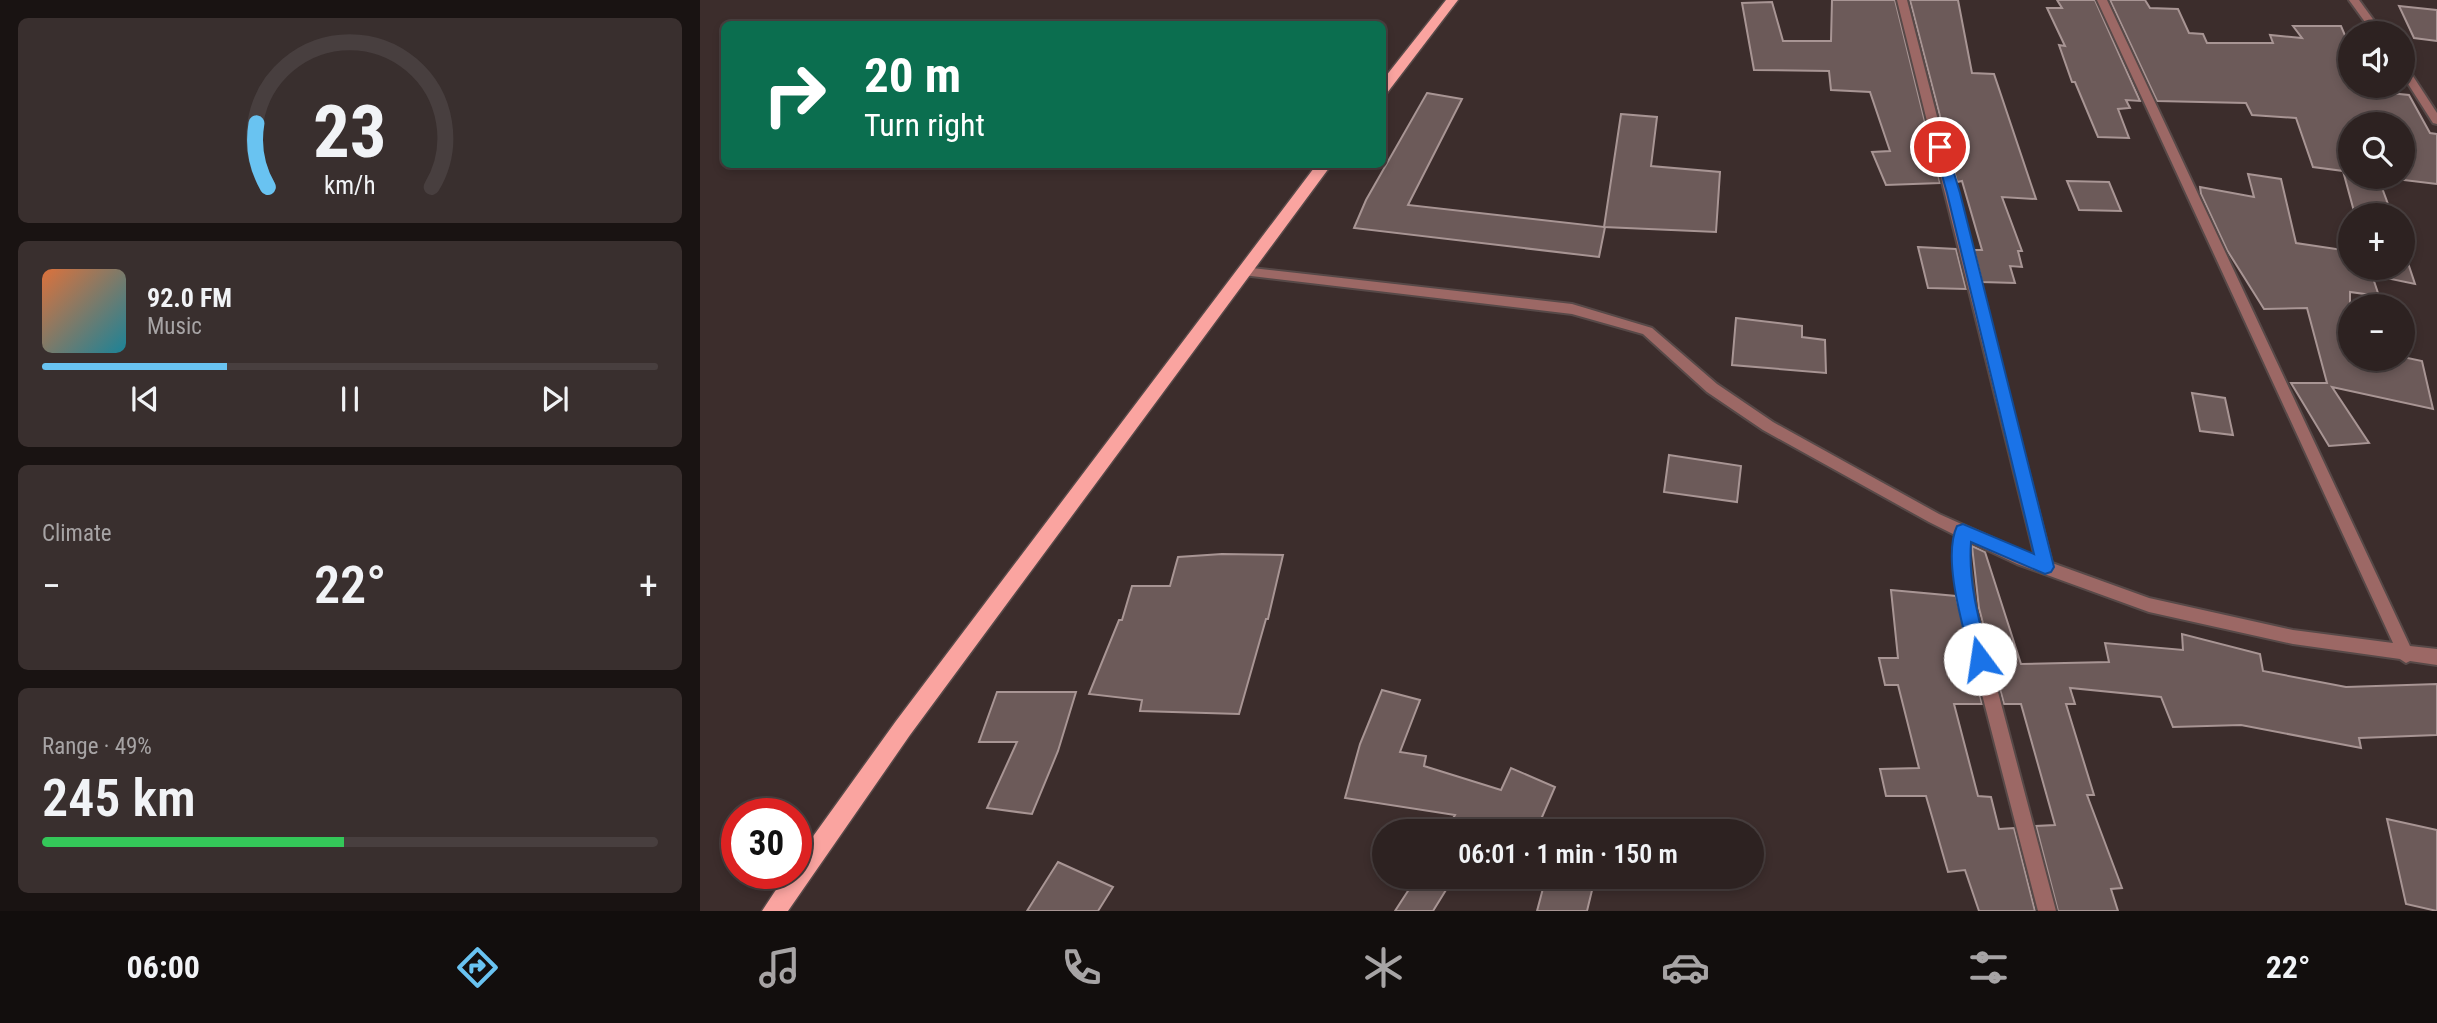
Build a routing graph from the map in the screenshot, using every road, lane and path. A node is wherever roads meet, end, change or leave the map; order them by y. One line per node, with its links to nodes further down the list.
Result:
1 (1452, 0): 6 (main road)
2 (1902, 0): 12 (street)
3 (2102, 0): 13 (street)
4 (2354, 0): 5 (street)
5 (2369, 21)
6 (1386, 85)
7 (2415, 87): 8 (street)
8 (2437, 121)
9 (1322, 168): 10 (main road)
10 (1243, 271): 11 (street); 15 (main road)
11 (1963, 531): 12 (street); 16 (street)
12 (2045, 567): 13 (street)
13 (2406, 655): 14 (street)
14 (2437, 657)
15 (774, 911)
16 (2047, 911)

